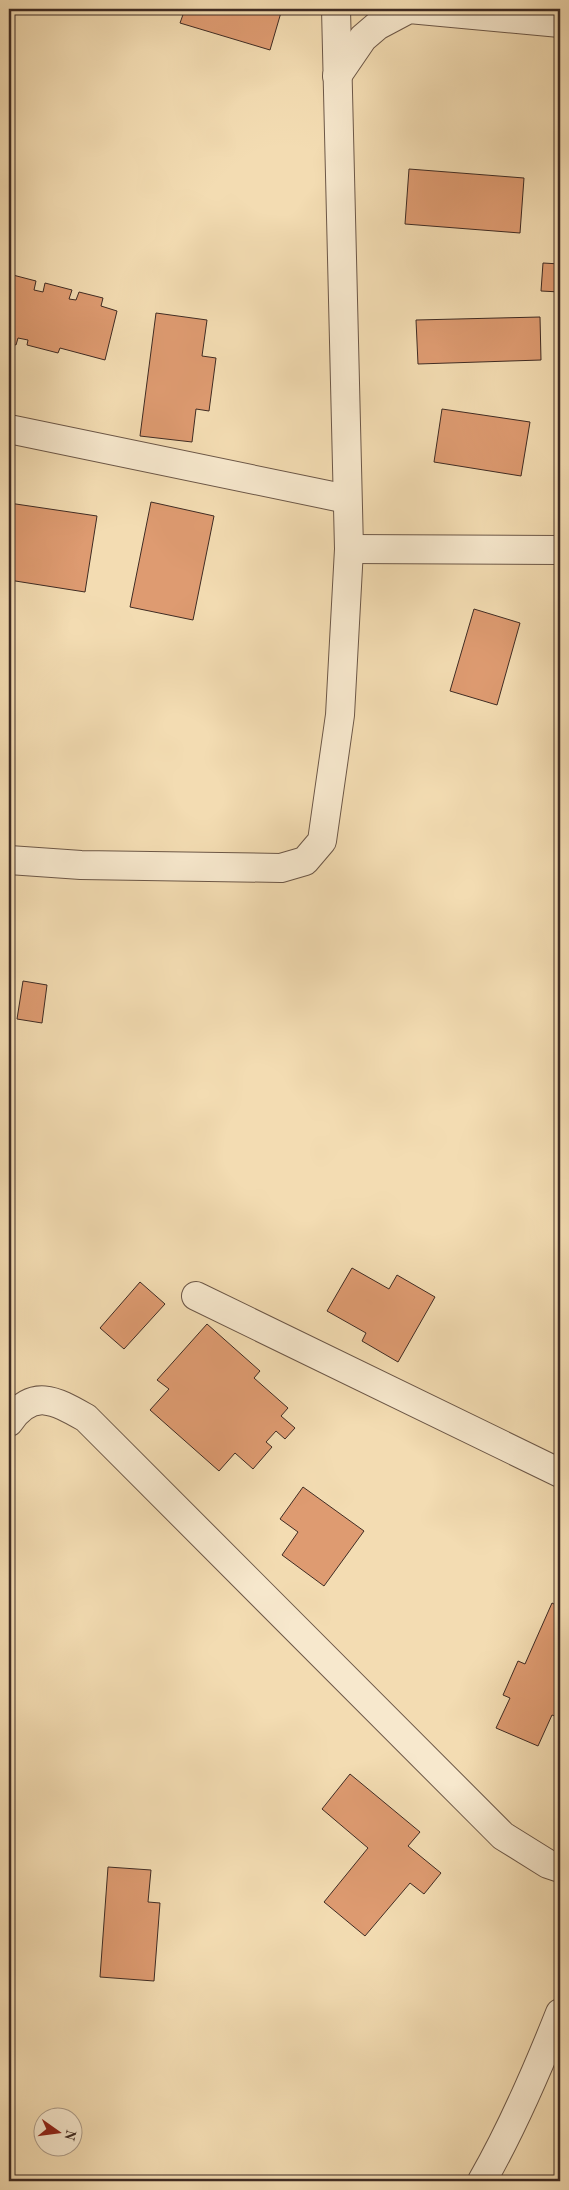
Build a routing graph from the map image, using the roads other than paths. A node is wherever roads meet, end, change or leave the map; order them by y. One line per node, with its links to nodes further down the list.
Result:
1 (336, 9): 4 (street)
2 (409, 9): 3 (street); 4 (street)
3 (560, 23)
4 (337, 76): 6 (street)
5 (9, 429): 6 (street)
6 (348, 499): 7 (street)
7 (349, 549): 8 (street); 9 (street)
8 (560, 550)
9 (9, 860)
10 (196, 1296): 12 (street)
11 (9, 1422): 13 (street)
12 (560, 1473)
13 (560, 1868)
14 (560, 2013): 15 (street)
15 (482, 2181)

